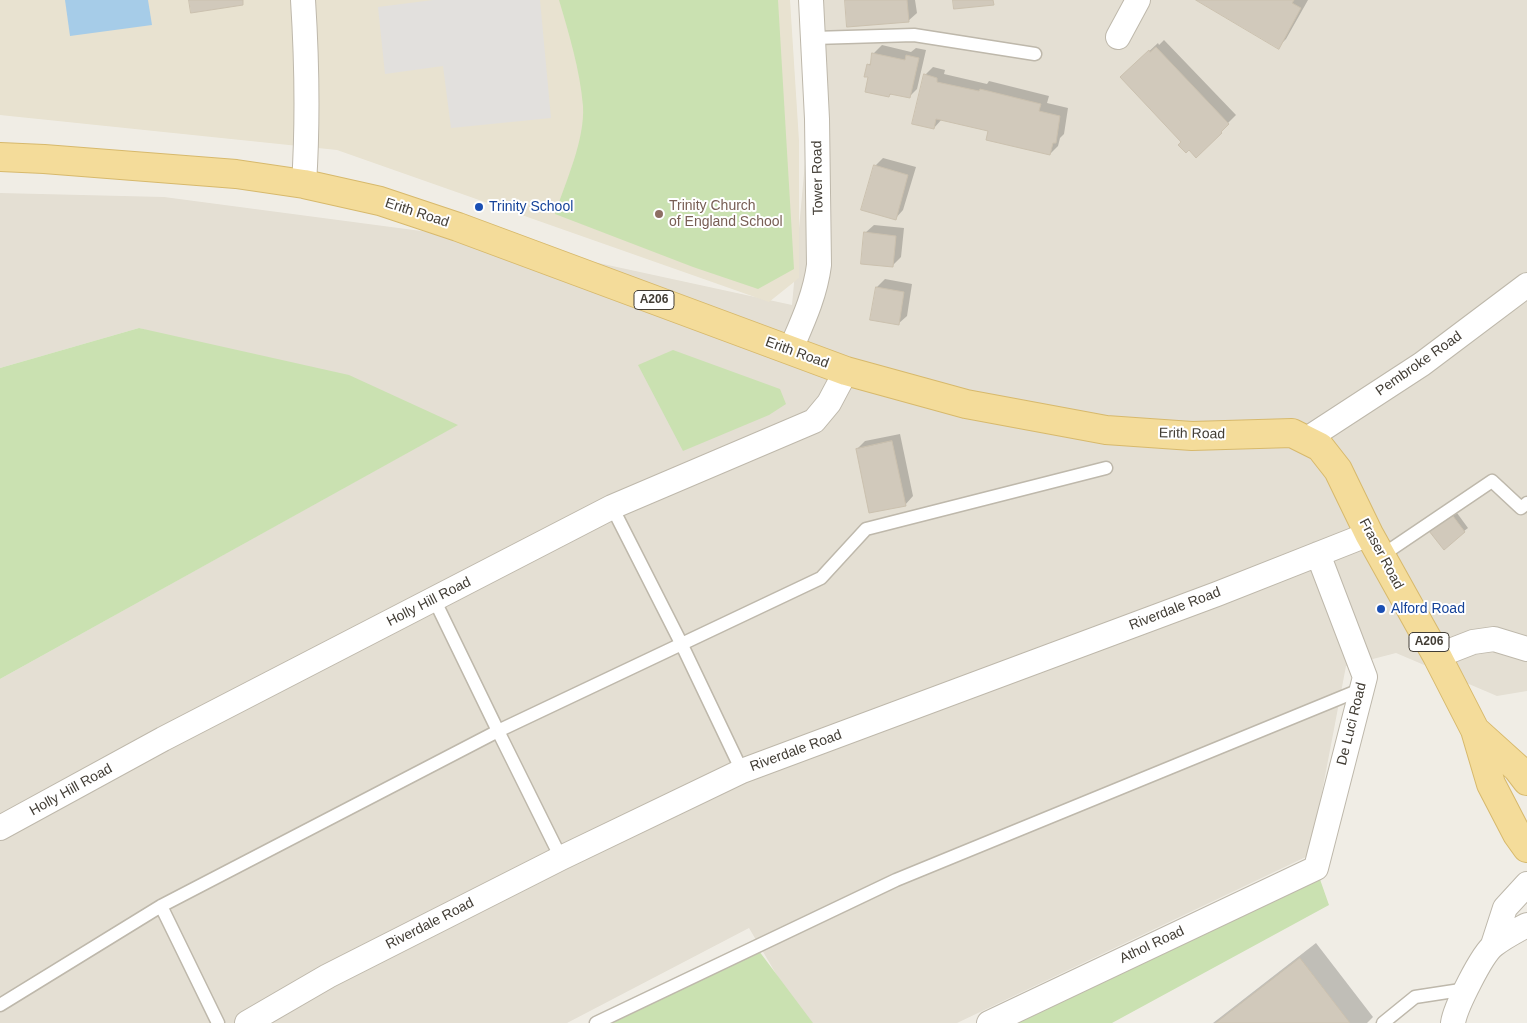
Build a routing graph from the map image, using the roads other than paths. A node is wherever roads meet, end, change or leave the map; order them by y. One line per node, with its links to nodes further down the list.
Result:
1 (303, 0): 8 (street)
2 (811, 0): 5 (street, Tower Road)
3 (1138, 0): 4 (street)
4 (1118, 37)
5 (814, 38): 6 (lane); 10 (street, Tower Road)
6 (1035, 54)
7 (0, 157): 8 (main road, Erith Road / A206)
8 (304, 184): 10 (main road, Erith Road / A206)
9 (1527, 285): 12 (street, Pembroke Road)
10 (790, 351): 11 (main road, Erith Road / A206)
11 (846, 371): 12 (main road, Erith Road / A206); 15 (street, Holly Hill Road)
12 (1307, 440): 16 (main road, Fraser Road / A206)
13 (1106, 468): 19 (lane)
14 (1527, 503): 16 (lane)
15 (612, 507): 18 (street, Holly Hill Road); 19 (lane)
16 (1375, 545): 17 (street, Riverdale Road); 21 (main road, Fraser Road / A206)
17 (1318, 554): 22 (street, De Luci Road); 25 (street, Riverdale Road)
18 (434, 599): 24 (lane); 27 (street, Holly Hill Road)
19 (681, 643): 24 (lane); 25 (lane)
20 (1527, 649): 21 (street)
21 (1437, 656): 23 (main road, Fraser Road / A206)
22 (1362, 689): 30 (street, De Luci Road); 39 (lane)
23 (1475, 730): 26 (main road, Fraser Road / A206); 28 (main road, Fraser Road / A206)
24 (498, 731): 29 (lane); 32 (lane)
25 (742, 771): 29 (street, Riverdale Road)
26 (1527, 781)
27 (0, 828)
28 (1527, 848)
29 (560, 858): 38 (street, Riverdale Road)
30 (1316, 868): 40 (street, Athol Road)
31 (1527, 884): 34 (street)
32 (162, 906): 36 (lane); 37 (lane)
33 (1527, 925): 34 (street)
34 (1493, 945): 35 (street)
35 (1467, 989): 41 (lane); 42 (street)
36 (0, 1005)
37 (218, 1023)
38 (247, 1023)
39 (596, 1023)
40 (989, 1023)
41 (1383, 1023)
42 (1453, 1023)

